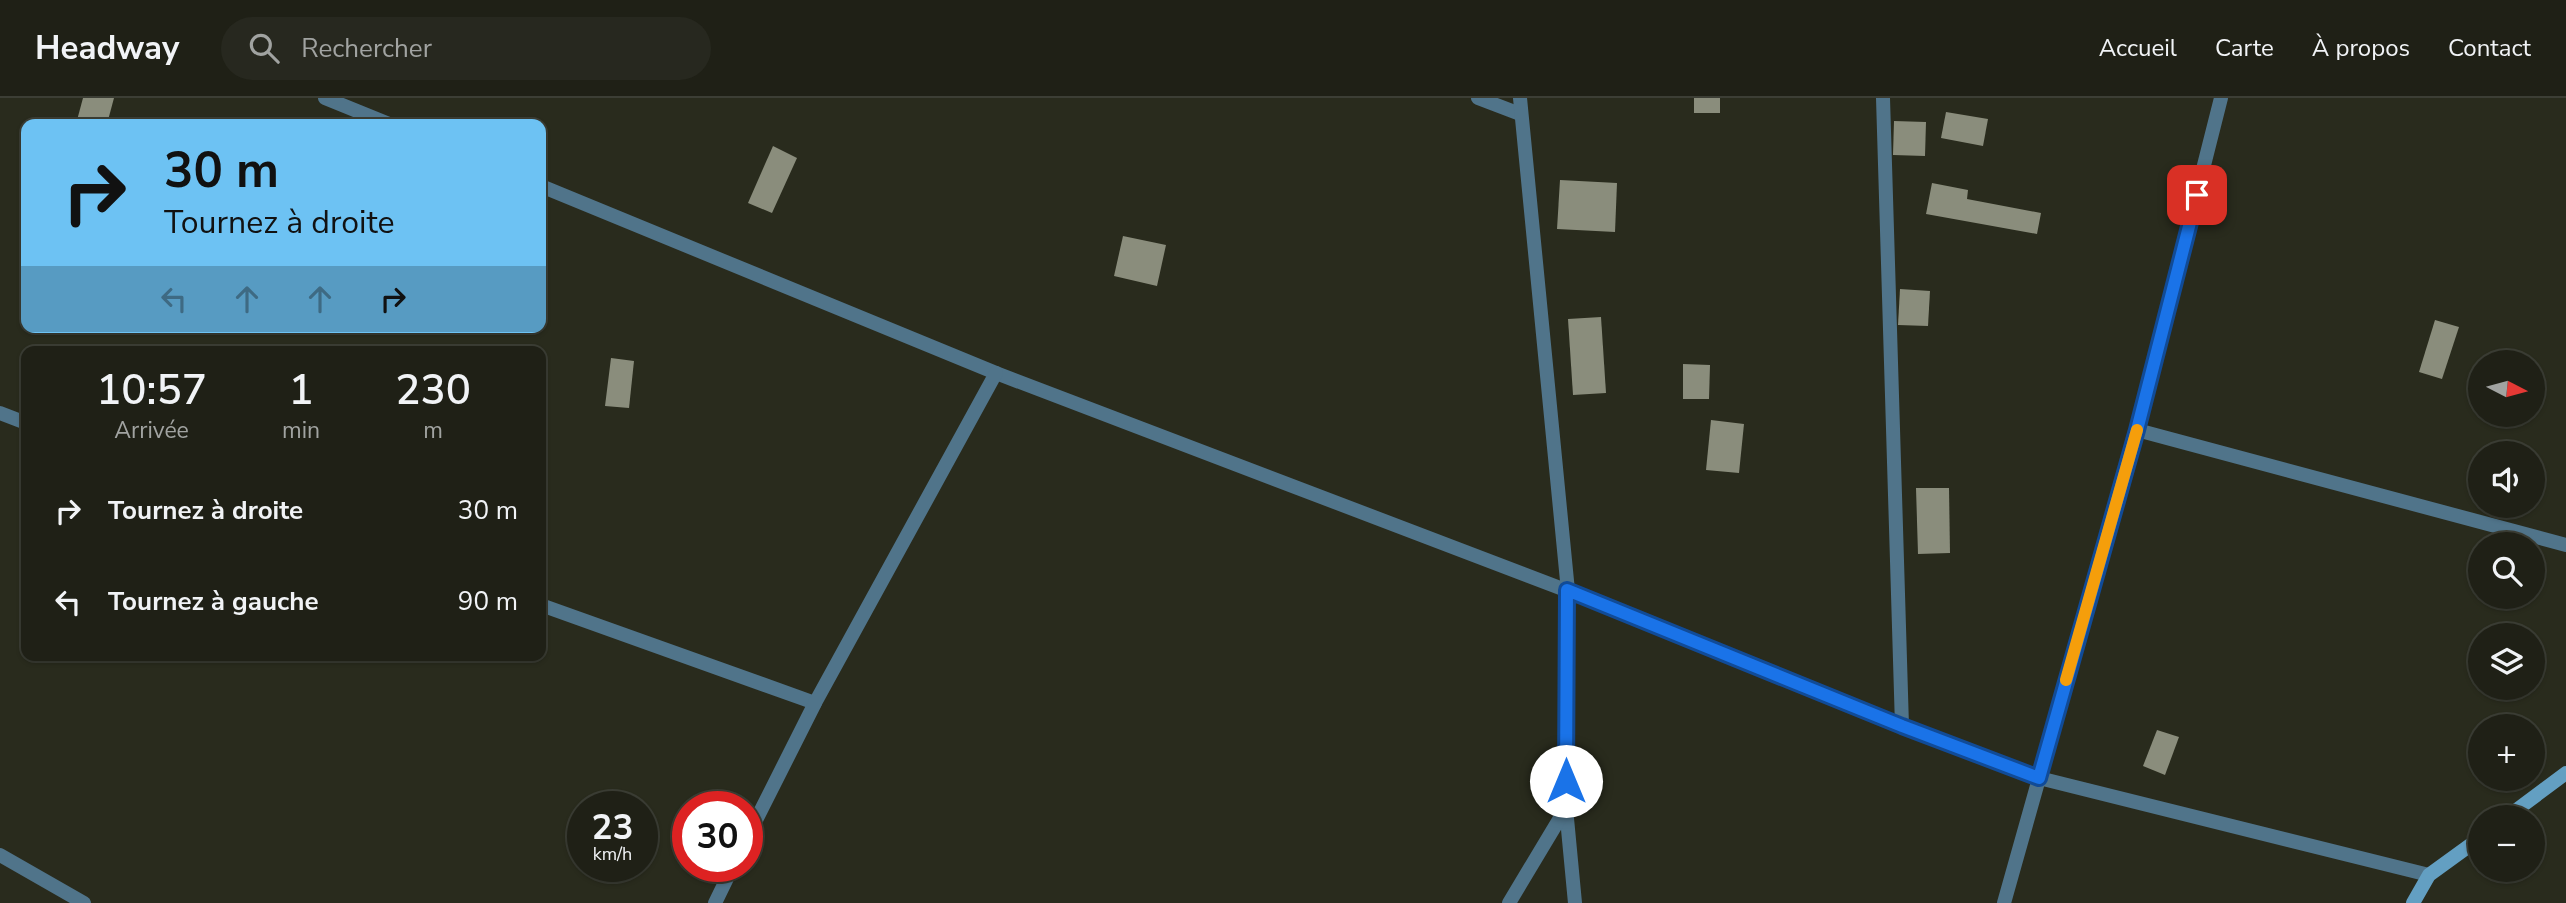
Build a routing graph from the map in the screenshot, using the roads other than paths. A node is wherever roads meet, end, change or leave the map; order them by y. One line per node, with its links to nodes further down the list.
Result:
1 (325, 98): 7 (street)
2 (1478, 98): 6 (street)
3 (1520, 98): 6 (street)
4 (1884, 98): 17 (street)
5 (2221, 98): 12 (street)
6 (1520, 114): 14 (street)
7 (377, 119)
8 (546, 188): 9 (street)
9 (996, 373): 14 (street); 16 (street)
10 (0, 413): 11 (street)
11 (21, 421)
12 (2137, 430): 13 (street); 19 (street)
13 (2566, 545)
14 (1567, 590): 17 (street); 22 (street)
15 (546, 607): 16 (street)
16 (815, 703): 21 (street)
17 (1902, 726): 19 (street)
18 (2566, 773): 20 (street)
19 (2039, 778): 25 (street); 31 (street)
20 (2523, 805)
21 (763, 806)
22 (1566, 808): 29 (street); 30 (street)
23 (2468, 847): 25 (street)
24 (0, 855): 27 (street)
25 (2429, 875): 32 (street)
26 (725, 882): 28 (street)
27 (84, 903)
28 (715, 903)
29 (1509, 903)
30 (1575, 903)
31 (2004, 903)
32 (2413, 903)

